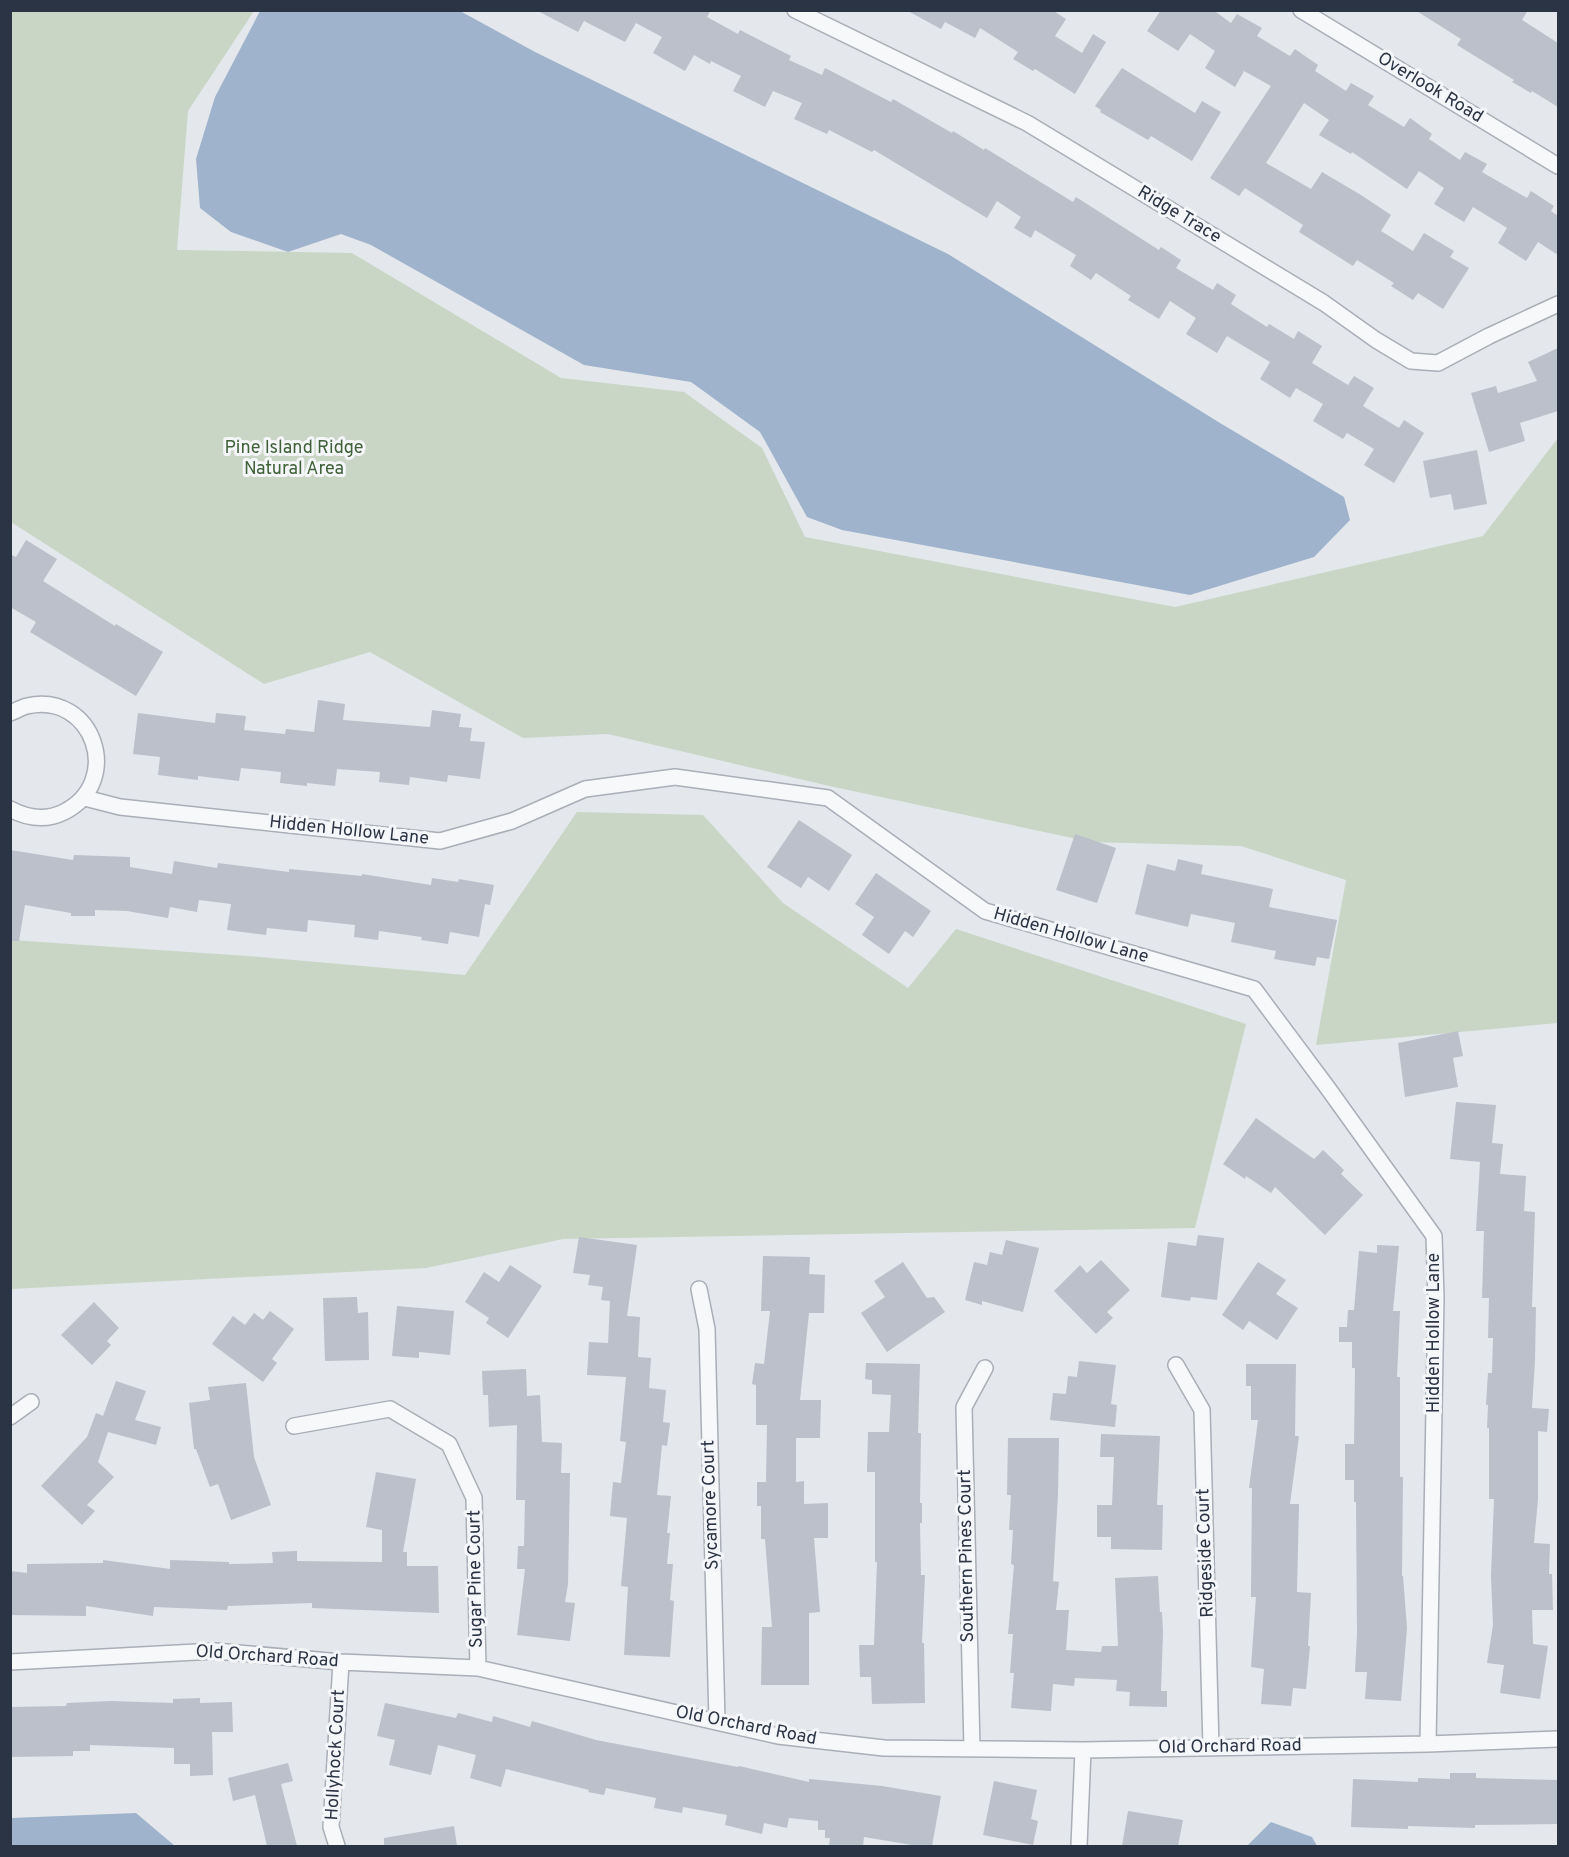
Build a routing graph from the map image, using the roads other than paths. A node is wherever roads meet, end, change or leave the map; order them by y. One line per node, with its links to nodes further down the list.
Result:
1 (795, 10): 4 (street, Ridge Trace)
2 (1301, 10): 3 (street, Overlook Road)
3 (1558, 166)
4 (1558, 304)
5 (10, 713): 6 (street)
6 (84, 798): 7 (street); 19 (street, Hidden Hollow Lane)
7 (10, 809)
8 (699, 1289): 17 (street, Sycamore Court)
9 (1176, 1365): 20 (street, Ridgeside Court)
10 (985, 1368): 21 (street, Southern Pines Court)
11 (31, 1402): 12 (street)
12 (10, 1417)
13 (294, 1426): 16 (street, Sugar Pine Court)
14 (10, 1662): 15 (street, Old Orchard Road)
15 (341, 1662): 16 (street, Old Orchard Road); 23 (street, Hollyhock Court)
16 (478, 1668): 17 (street, Old Orchard Road)
17 (717, 1721): 21 (street, Old Orchard Road)
18 (1558, 1739): 19 (street, Old Orchard Road)
19 (1428, 1744): 20 (street, Old Orchard Road)
20 (1211, 1747): 22 (street, Old Orchard Road)
21 (972, 1749): 22 (street, Old Orchard Road)
22 (1083, 1750): 24 (street)
23 (337, 1846)
24 (1079, 1846)

